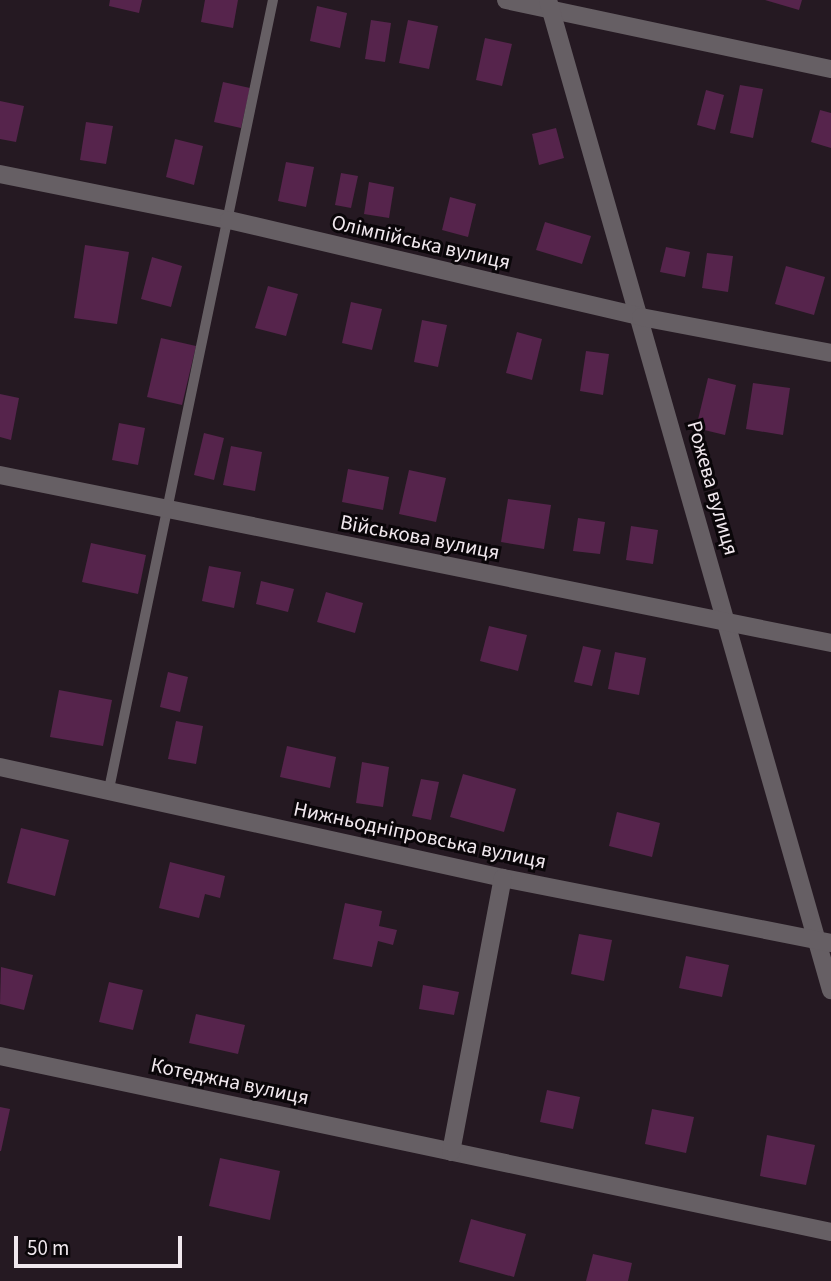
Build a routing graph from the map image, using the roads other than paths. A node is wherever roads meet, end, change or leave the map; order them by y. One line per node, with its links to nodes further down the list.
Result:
1 (273, 0): 6 (lane)
2 (506, 0): 3 (street)
3 (550, 5): 4 (street); 7 (street, Рожева вулиця)
4 (831, 69)
5 (0, 174): 6 (street, Олімпійська вулиця)
6 (229, 219): 7 (street, Олімпійська вулиця); 10 (lane)
7 (641, 317): 8 (street, Олімпійська вулиця); 11 (street, Рожева вулиця)
8 (831, 353)
9 (0, 475): 10 (street, Військова вулиця)
10 (167, 510): 11 (street, Військова вулиця); 14 (lane)
11 (727, 620): 12 (street, Військова вулиця); 16 (street, Рожева вулиця)
12 (831, 643)
13 (0, 767): 14 (street, Нижньодніпровська вулиця)
14 (109, 789): 15 (street, Нижньодніпровська вулиця)
15 (503, 878): 16 (street, Нижньодніпровська вулиця); 19 (street)
16 (824, 942): 17 (street, Рожева вулиця)
17 (831, 990)
18 (0, 1056): 19 (street, Котеджна вулиця)
19 (451, 1152): 20 (street, Котеджна вулиця)
20 (831, 1232)

